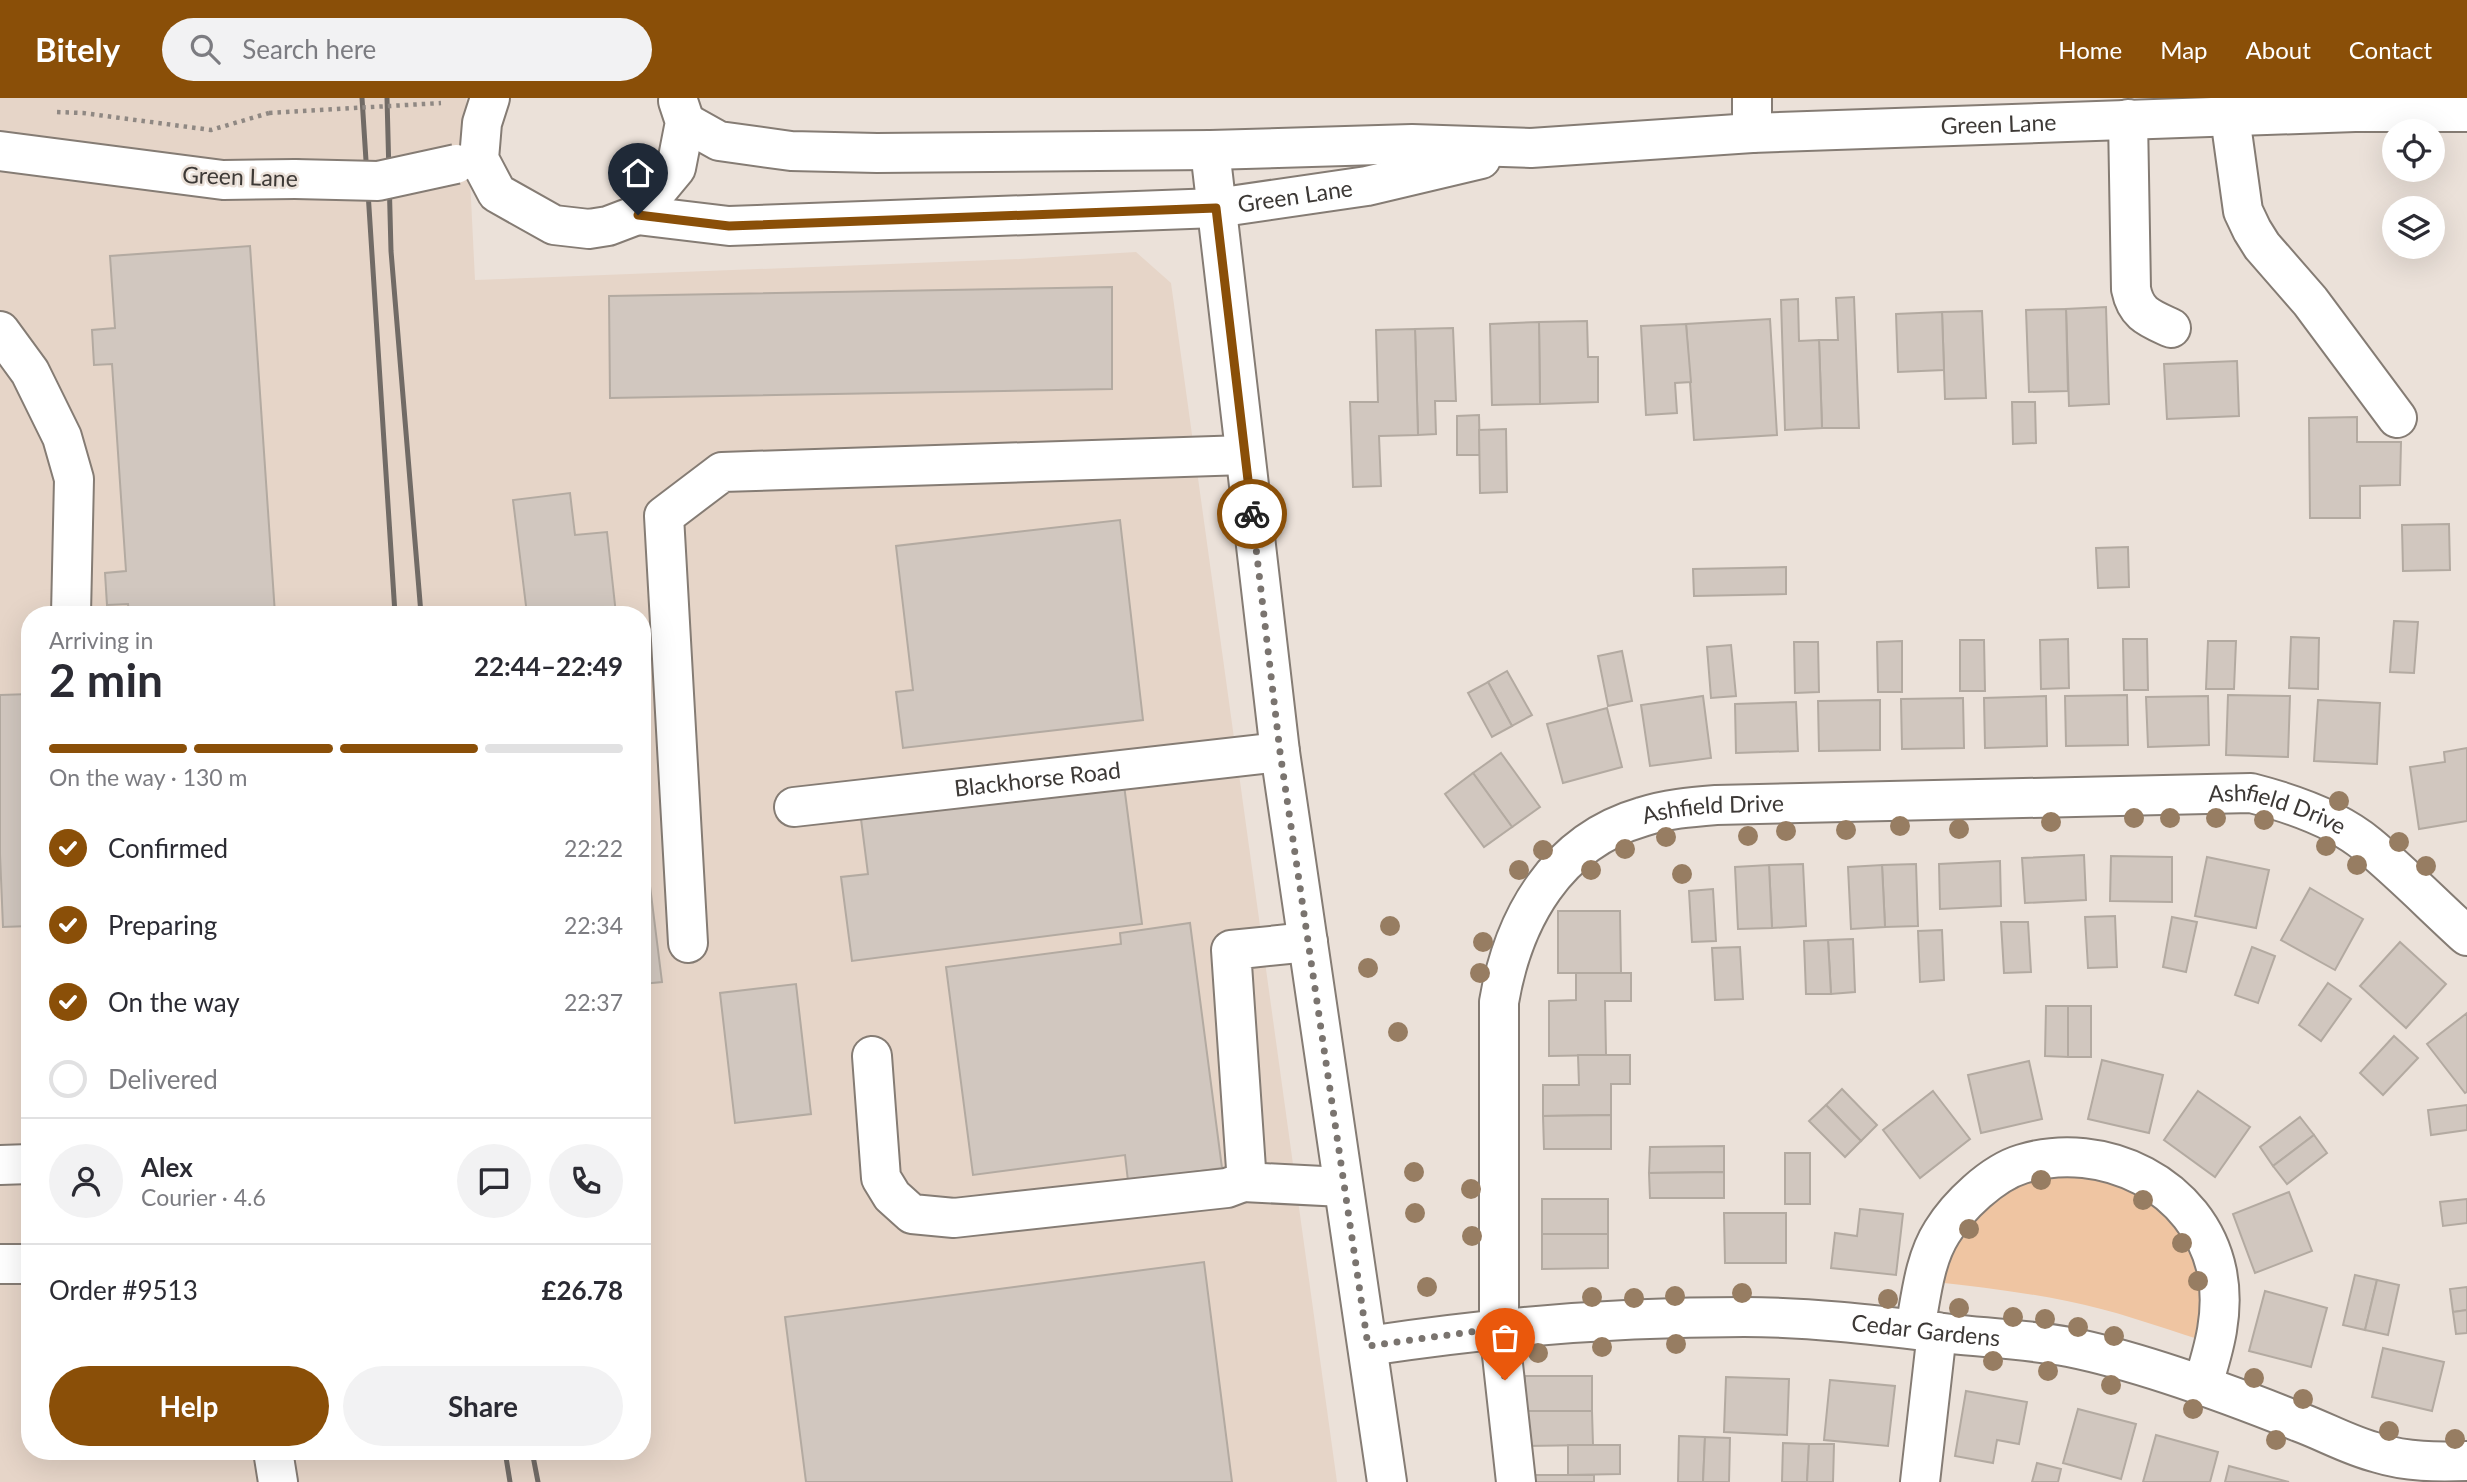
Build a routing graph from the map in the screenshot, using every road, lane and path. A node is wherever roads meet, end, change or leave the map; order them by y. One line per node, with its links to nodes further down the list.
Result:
1 (490, 98): 13 (street)
2 (441, 103): 5 (path, bridge)
3 (2355, 105): 6 (street, Green Lane); 8 (street, Green Lane)
4 (681, 110): 11 (street, Green Lane); 15 (street, Green Lane)
5 (55, 112)
6 (2467, 112)
7 (1752, 116): 9 (street, Green Lane); 10 (street, Green Lane)
8 (2230, 117): 9 (street, Green Lane); 18 (street)
9 (2128, 119): 16 (street)
10 (1531, 148): 11 (street, Green Lane); 14 (street, Green Lane)
11 (1210, 150): 14 (street)
12 (0, 151): 13 (street, Green Lane, bridge)
13 (467, 161): 15 (street, Green Lane)
14 (1216, 208): 15 (street, Green Lane); 19 (street)
15 (638, 215)
16 (2171, 328)
17 (0, 331): 20 (street)
18 (2397, 418)
19 (1245, 455): 21 (street); 25 (street)
20 (71, 606)
21 (1280, 752): 22 (street, Blackhorse Road); 24 (street)
22 (794, 807)
23 (2467, 936): 33 (street, Ashfield Drive)
24 (1308, 942): 29 (street); 30 (street)
25 (688, 943)
26 (873, 1056): 29 (street)
27 (21, 1164): 28 (street)
28 (0, 1165)
29 (1243, 1182): 30 (street)
30 (1343, 1187): 35 (street)
31 (0, 1264): 32 (street)
32 (21, 1264)
33 (1499, 1328): 34 (street, Cedar Gardens); 35 (street, Cedar Gardens); 41 (street, Ashfield Drive)
34 (1926, 1331): 36 (street, Cedar Gardens); 36 (street); 42 (street)
35 (1368, 1346): 40 (street)
36 (2203, 1387): 38 (street, Cedar Gardens)
37 (274, 1460): 39 (street)
38 (2467, 1461)
39 (278, 1482)
40 (1387, 1482)
41 (1516, 1482)
42 (1920, 1482)

